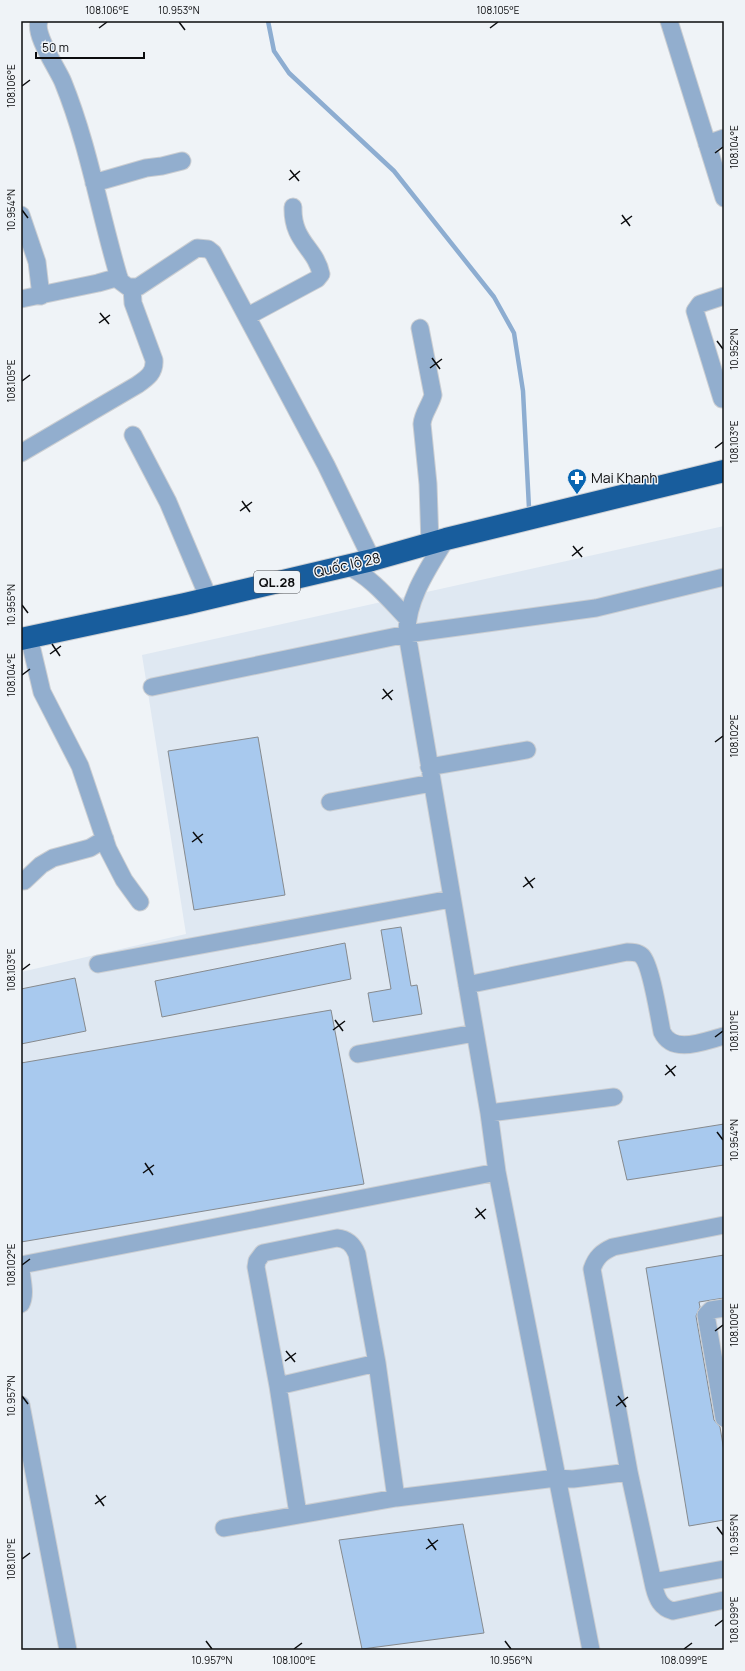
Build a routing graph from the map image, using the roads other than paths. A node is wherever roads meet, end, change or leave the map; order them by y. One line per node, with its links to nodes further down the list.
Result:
1 (39, 21): 6 (street)
2 (669, 21): 4 (street)
3 (724, 138): 4 (street)
4 (707, 144): 7 (street)
5 (182, 161): 6 (street)
6 (94, 183): 10 (street)
7 (724, 198)
8 (293, 207): 15 (street)
9 (21, 216): 12 (street)
10 (119, 276): 11 (street); 12 (street)
11 (132, 288): 15 (street); 19 (street)
12 (41, 296): 14 (street)
13 (724, 296): 17 (street)
14 (21, 299)
15 (248, 316): 22 (street)
16 (420, 328): 21 (street)
17 (722, 399)
18 (133, 435): 25 (street)
19 (21, 453)
20 (724, 471): 21 (highway, Quốc lộ 28 / QL.28)
21 (438, 541): 22 (highway, Quốc lộ 28 / QL.28); 26 (street)
22 (372, 560): 23 (highway, Quốc lộ 28 / QL.28)
23 (346, 565): 25 (highway, Quốc lộ 28 / QL.28); 26 (street)
24 (724, 577): 26 (street)
25 (209, 599): 27 (highway, Quốc lộ 28 / QL.28)
26 (407, 626): 28 (street); 30 (street)
27 (25, 638): 32 (street)
28 (152, 687)
29 (527, 750): 30 (street)
30 (430, 775): 31 (street); 34 (street)
31 (330, 802)
32 (105, 839): 33 (street); 35 (street)
33 (24, 881)
34 (451, 900): 36 (street); 37 (street)
35 (140, 902)
36 (98, 964)
37 (467, 985): 38 (street); 39 (street)
38 (475, 1033): 40 (street); 42 (street)
39 (724, 1036)
40 (358, 1054)
41 (614, 1097): 42 (street)
42 (489, 1114): 43 (street)
43 (497, 1172): 45 (street); 54 (street)
44 (724, 1225): 53 (street)
45 (21, 1265)
46 (21, 1270): 47 (street)
47 (21, 1304)
48 (724, 1308): 52 (street)
49 (377, 1363): 50 (street); 50 (street); 55 (street)
50 (278, 1386): 56 (street)
51 (21, 1405): 61 (street)
52 (723, 1410)
53 (629, 1472): 54 (street); 59 (street)
54 (556, 1478): 55 (street); 62 (street)
55 (396, 1498): 56 (street)
56 (298, 1514): 57 (street)
57 (224, 1528)
58 (724, 1569): 59 (street)
59 (653, 1582): 60 (street)
60 (724, 1600)
61 (68, 1650)
62 (591, 1650)

